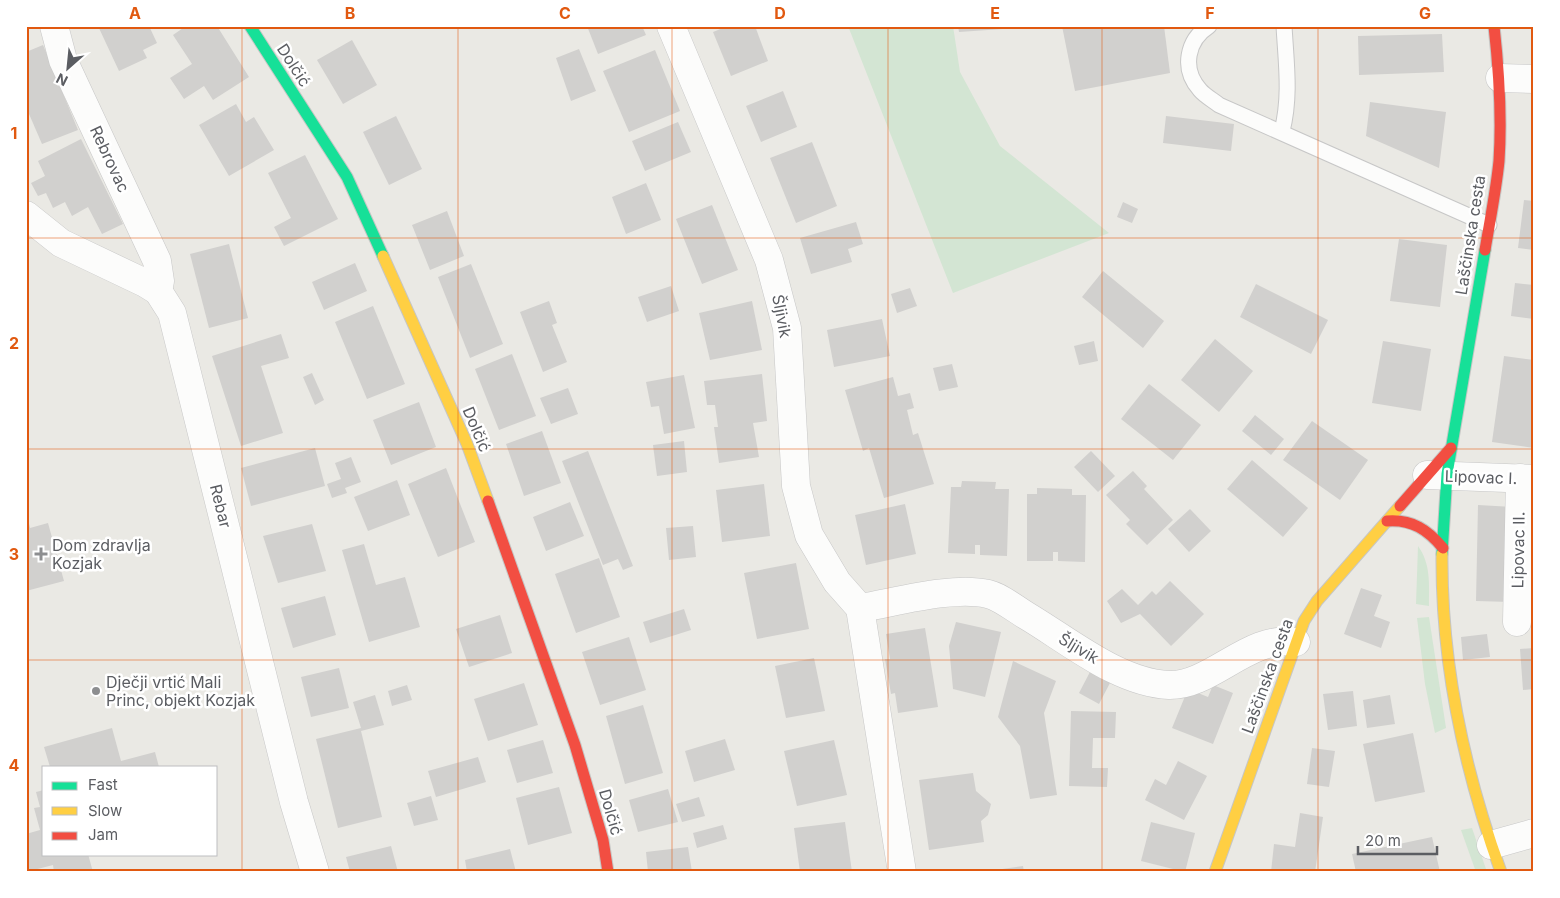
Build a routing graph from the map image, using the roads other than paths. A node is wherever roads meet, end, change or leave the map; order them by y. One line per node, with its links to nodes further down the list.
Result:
1 (54, 26): 12 (street, Rebrovac)
2 (250, 26): 24 (street, Dolčić)
3 (671, 26): 18 (street, Šljivik)
4 (1209, 26): 9 (lane)
5 (1284, 26): 9 (lane)
6 (1494, 26): 7 (street, Laščinska cesta)
7 (1500, 78): 8 (street); 11 (street, Laščinska cesta)
8 (1534, 79)
9 (1282, 131): 11 (lane)
10 (26, 216): 12 (street, Rebar)
11 (1489, 225): 13 (street, Laščinska cesta)
12 (158, 292): 23 (street, Rebar)
13 (1451, 448): 14 (street, Laščinska cesta); 14 (street, Laščinska cesta)
14 (1437, 475): 15 (street, Lipovac I.); 16 (street, Laščinska cesta); 17 (street, Laščinska cesta)
15 (1527, 478): 19 (street, Lipovac II.)
16 (1387, 522): 17 (street); 20 (street, Laščinska cesta)
17 (1443, 548): 22 (street, Laščinska cesta)
18 (860, 608): 20 (street, Šljivik); 25 (street)
19 (1517, 622)
20 (1296, 642): 26 (street, Laščinska cesta)
21 (1534, 833): 22 (street)
22 (1491, 845): 27 (street, Laščinska cesta)
23 (315, 872)
24 (608, 872)
25 (902, 872)
26 (1215, 872)
27 (1501, 872)

